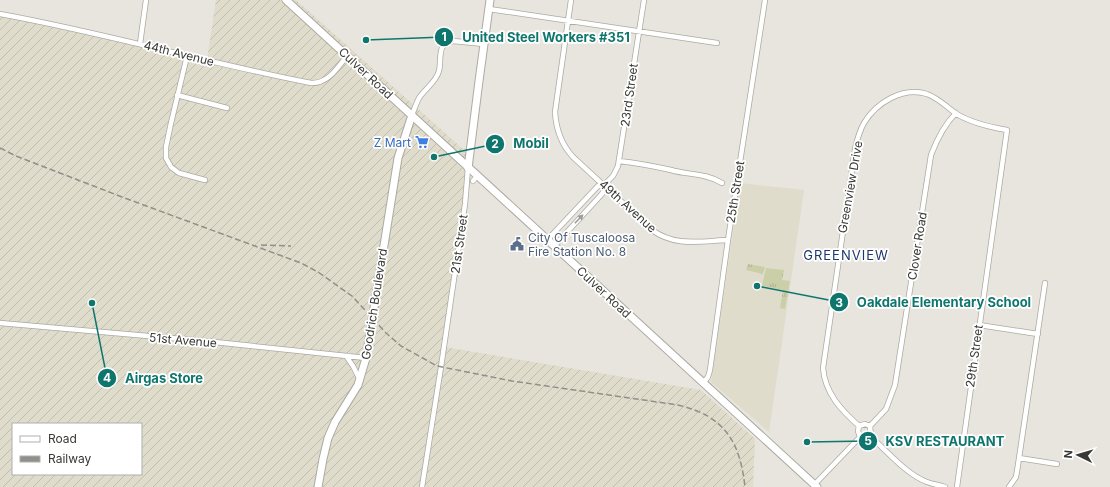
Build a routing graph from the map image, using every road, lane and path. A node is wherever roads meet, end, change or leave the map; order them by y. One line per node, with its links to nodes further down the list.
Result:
1 (146, 0): 12 (street)
2 (286, 0): 15 (main road, Culver Road)
3 (490, 0): 7 (main road, 21st Street)
4 (571, 0): 9 (street, 49th Avenue)
5 (644, 0): 10 (street, 23rd Street)
6 (765, 0): 26 (street, 25th Street)
7 (490, 9): 9 (street); 13 (main road, 21st Street)
8 (0, 14): 12 (street, 44th Avenue)
9 (569, 20): 10 (street); 25 (street, 49th Avenue)
10 (639, 30): 11 (street); 21 (street, 23rd Street)
11 (718, 43)
12 (140, 44): 14 (street, 44th Avenue)
13 (484, 44): 19 (street); 22 (main road, 21st Street)
14 (187, 56): 15 (street, 44th Avenue); 16 (street)
15 (347, 56): 19 (main road, Culver Road)
16 (177, 95): 17 (street); 23 (street)
17 (228, 108)
18 (956, 113): 20 (street, Greenview Drive); 36 (street, Greenview Drive); 37 (street, Clover Road)
19 (412, 116): 22 (main road, Culver Road); 33 (main road, Goodrich Boulevard)
20 (1007, 130): 30 (street, 29th Street)
21 (619, 161): 24 (street); 25 (street, 23rd Street)
22 (468, 168): 27 (main road, Culver Road); 44 (street, 21st Street)
23 (205, 180)
24 (722, 183)
25 (604, 185): 26 (street, 49th Avenue); 27 (street, 23rd Street); 27 (street, 23rd Street, one-way to 25)
26 (728, 240): 35 (street, 25th Street)
27 (550, 243): 35 (main road, Culver Road)
28 (1045, 283): 31 (street)
29 (0, 322): 32 (street, 51st Avenue)
30 (979, 325): 31 (street); 46 (street, 29th Street)
31 (1038, 334): 40 (street)
32 (346, 356): 33 (street, 51st Avenue); 34 (street)
33 (366, 358): 34 (main road, Goodrich Boulevard)
34 (360, 380): 43 (main road, Goodrich Boulevard)
35 (703, 383): 42 (main road, Culver Road)
36 (859, 426): 37 (street); 38 (street)
37 (870, 426): 39 (street)
38 (860, 437): 39 (street); 42 (street)
39 (871, 437): 45 (street)
40 (1019, 458): 41 (street); 47 (street)
41 (1057, 464)
42 (816, 486)
43 (318, 487)
44 (422, 487)
45 (945, 487)
46 (957, 487)
47 (1009, 487)

